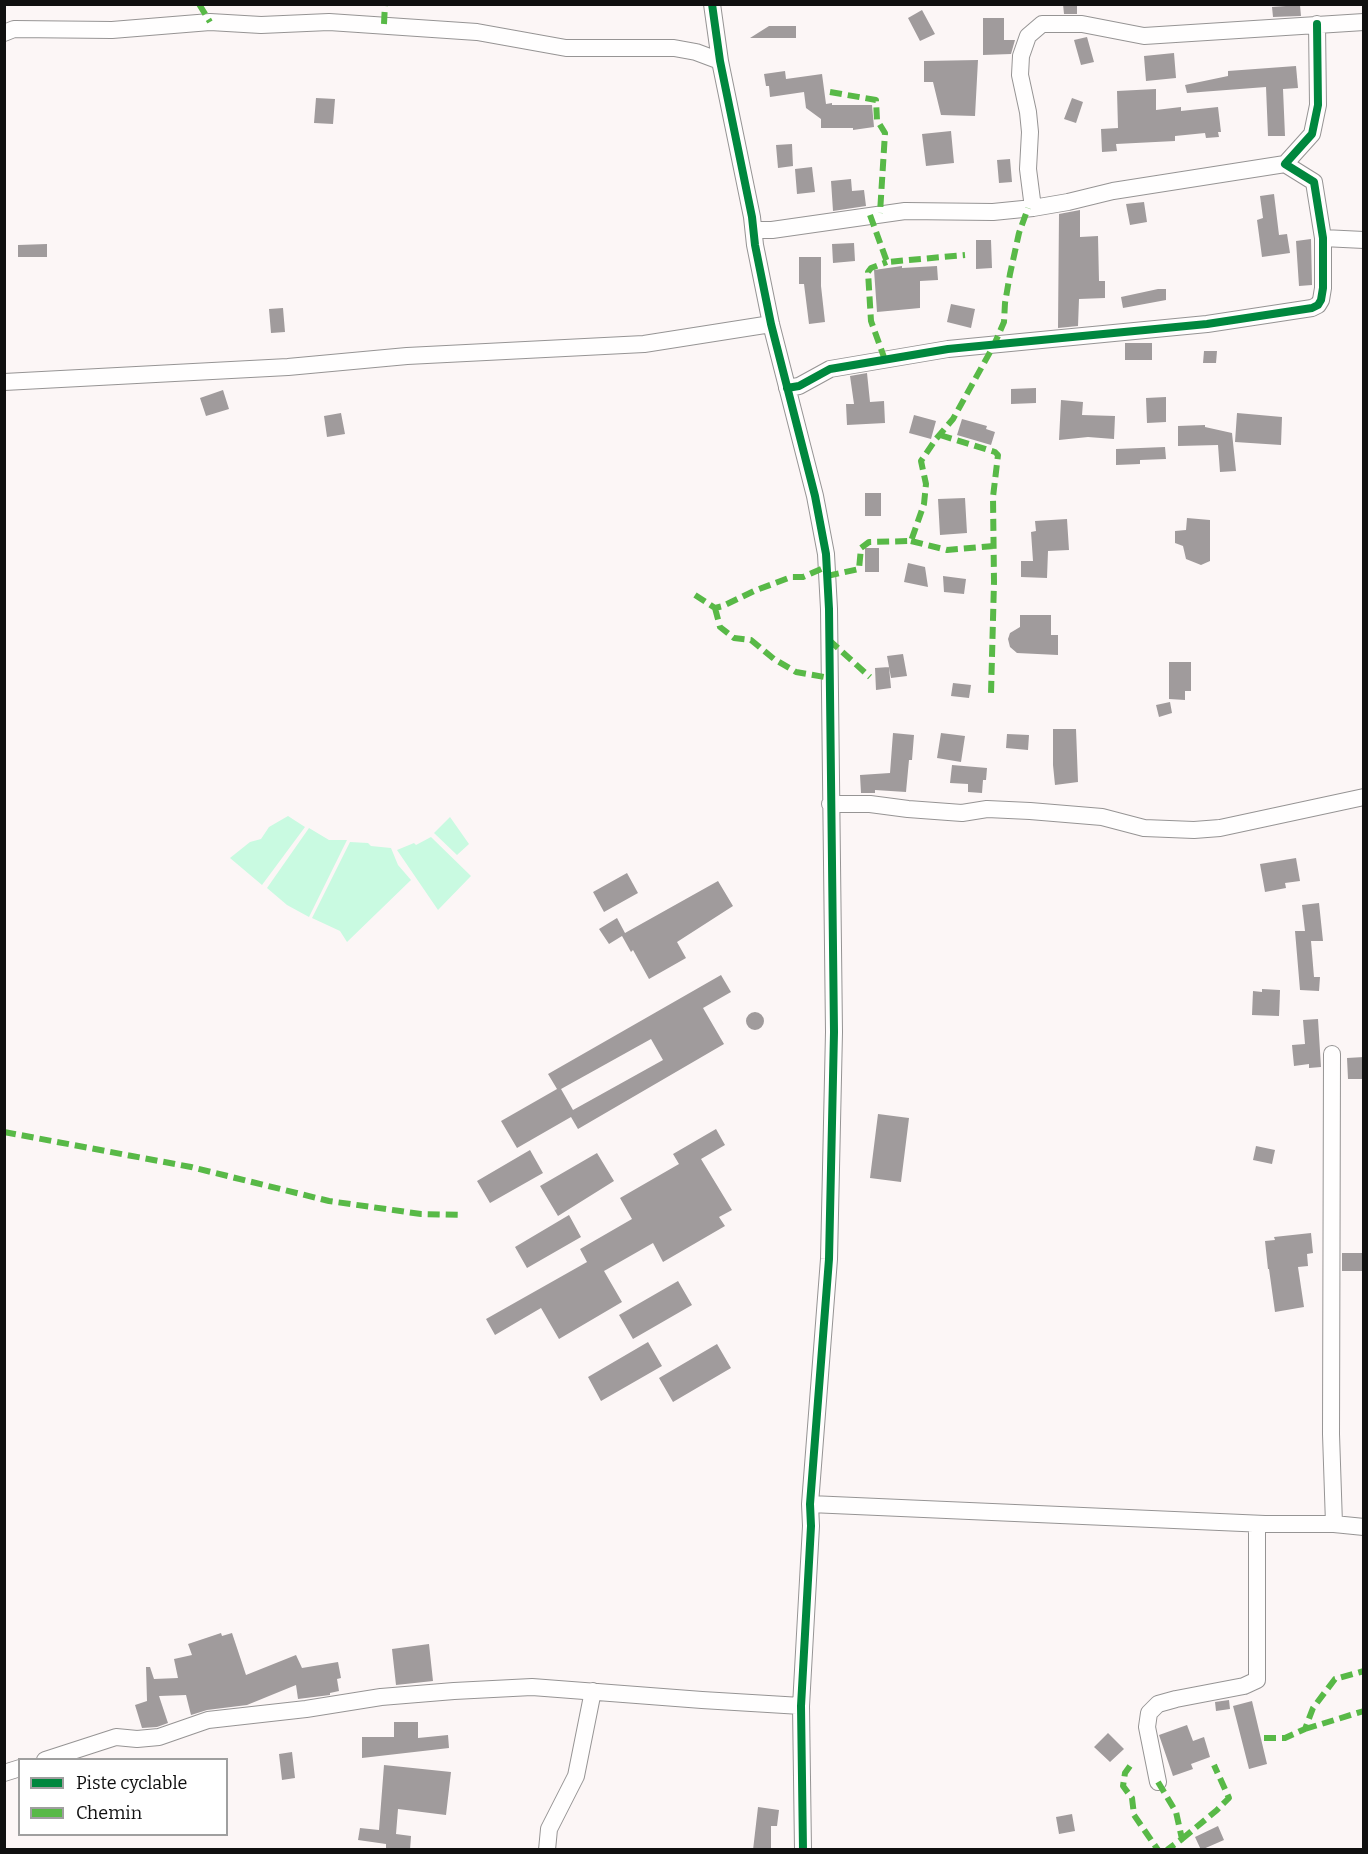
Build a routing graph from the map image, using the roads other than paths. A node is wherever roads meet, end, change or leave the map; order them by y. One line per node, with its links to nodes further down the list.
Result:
1 (712, 4): 5 (street)
2 (1364, 22): 3 (street)
3 (1317, 24): 6 (street); 7 (street)
4 (4, 33): 5 (street)
5 (720, 61): 8 (street)
6 (1285, 164): 7 (street); 9 (street)
7 (1034, 207): 8 (street)
8 (753, 230): 11 (street)
9 (1323, 238): 10 (street); 13 (street)
10 (1364, 240)
11 (771, 324): 12 (street); 13 (street)
12 (4, 382)
13 (787, 388): 15 (street)
14 (1364, 797): 15 (street)
15 (831, 804): 17 (street)
16 (1332, 1054): 19 (street)
17 (810, 1504): 18 (street); 22 (street)
18 (1257, 1524): 19 (street); 24 (street)
19 (1334, 1524): 20 (street)
20 (1364, 1527)
21 (593, 1691): 22 (street); 23 (street); 25 (street)
22 (801, 1706): 26 (street)
23 (51, 1758)
24 (1158, 1782)
25 (547, 1850)
26 (803, 1850)

